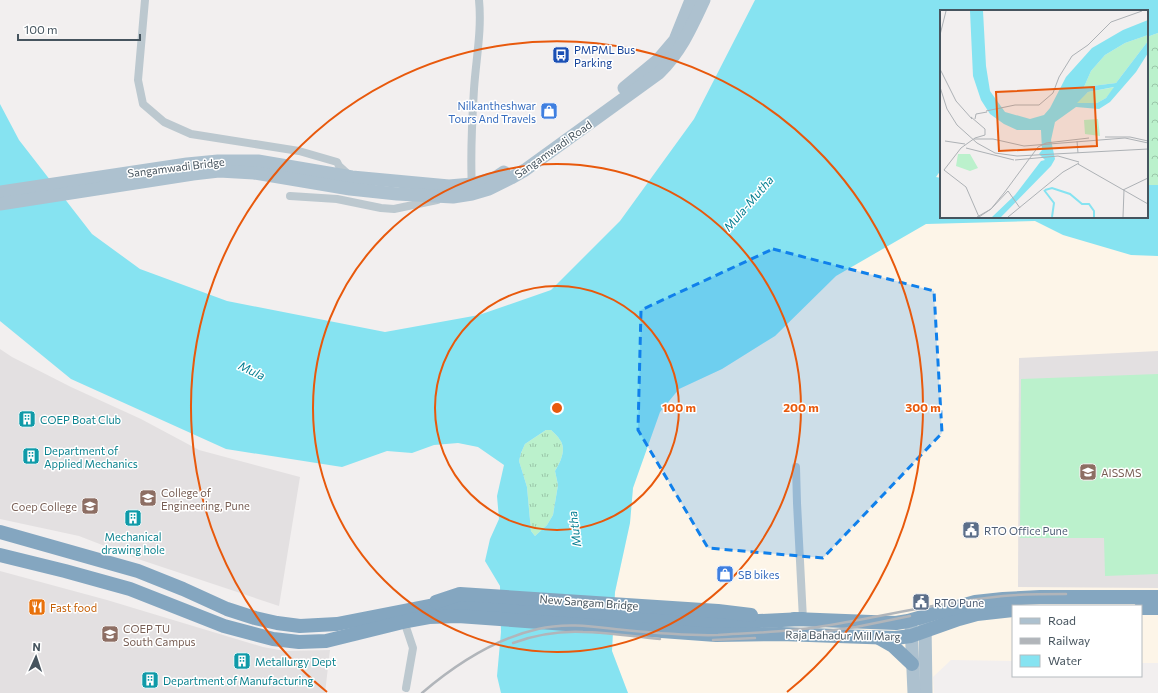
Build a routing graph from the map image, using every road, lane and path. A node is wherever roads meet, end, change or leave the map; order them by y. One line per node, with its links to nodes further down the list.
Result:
1 (145, 0): 6 (street)
2 (479, 0): 7 (street)
3 (691, 0): 7 (main road, Sangamwadi Road)
4 (704, 0): 7 (main road, Sangamwadi Road)
5 (190, 169): 6 (main road, Sangamwadi Bridge); 9 (main road, Sangamwadi Bridge); 11 (main road, Sangamwadi Bridge)
6 (351, 183): 8 (main road, Sangamwadi Bridge)
7 (472, 189): 8 (main road, Sangamwadi Road)
8 (451, 191): 10 (street)
9 (0, 192)
10 (290, 196)
11 (0, 204)
12 (796, 466): 21 (street)
13 (0, 532): 16 (highway)
14 (0, 555): 22 (highway)
15 (1158, 597): 20 (highway, Raja Bahadur Mill Marg)
16 (459, 605): 22 (highway); 24 (highway); 24 (highway, New Sangam Bridge)
17 (1142, 608): 18 (highway)
18 (1158, 608)
19 (1012, 610): 26 (highway, Raja Bahadur Mill Marg)
20 (925, 616): 23 (highway, Raja Bahadur Mill Marg); 26 (main road)
21 (803, 619): 23 (highway, Raja Bahadur Mill Marg); 24 (highway, Raja Bahadur Mill Marg); 25 (highway, Raja Bahadur Mill Marg)
22 (404, 621): 30 (street)
23 (911, 621): 27 (main road)
24 (717, 623): 25 (highway, Raja Bahadur Mill Marg)
25 (744, 628): 28 (highway, Raja Bahadur Mill Marg)
26 (925, 632): 27 (highway, Raja Bahadur Mill Marg); 32 (main road)
27 (911, 636): 28 (highway, Raja Bahadur Mill Marg); 29 (main road)
28 (879, 638): 29 (highway)
29 (912, 664): 31 (main road)
30 (406, 688)
31 (914, 693)
32 (926, 693)

